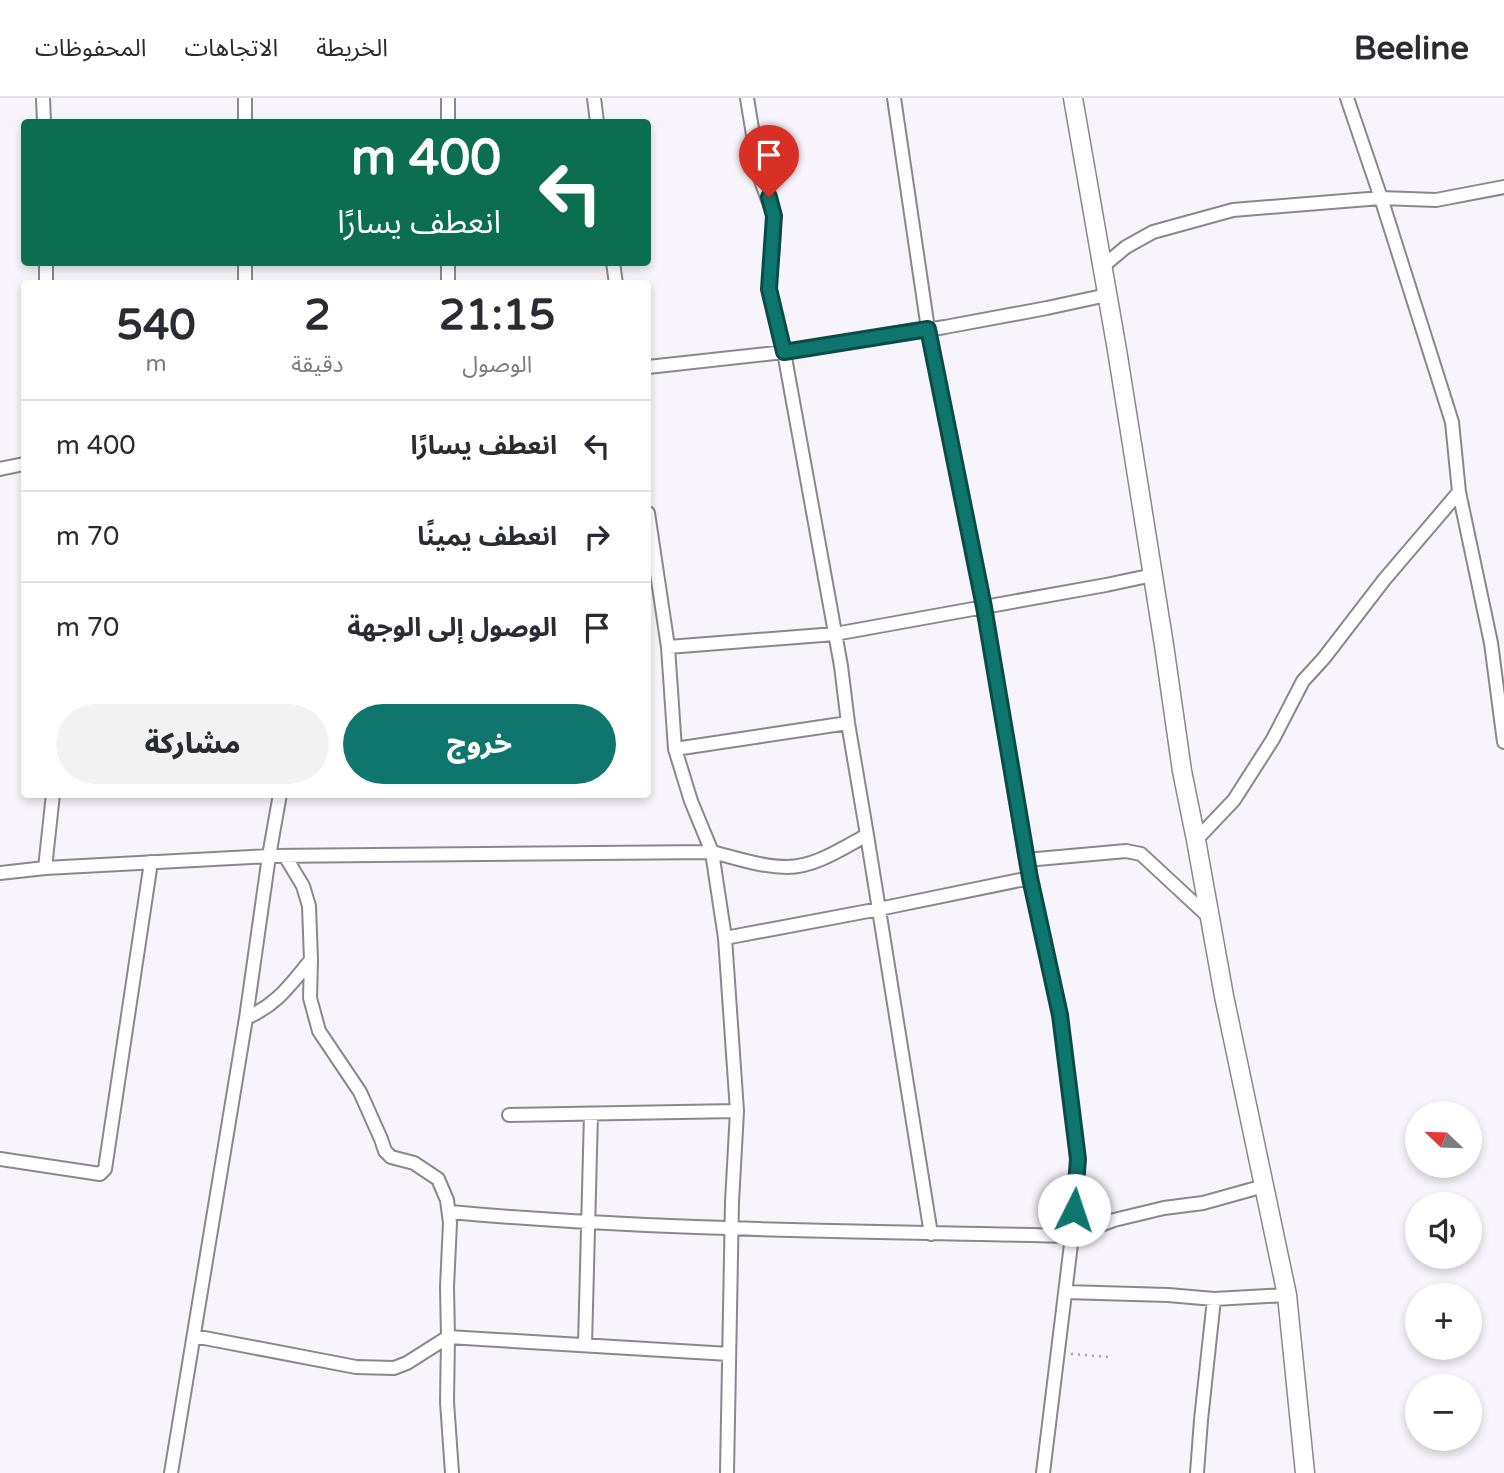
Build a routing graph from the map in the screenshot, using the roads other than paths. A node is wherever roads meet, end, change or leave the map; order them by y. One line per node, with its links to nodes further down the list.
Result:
1 (43, 98): 9 (street)
2 (244, 98): 10 (street)
3 (448, 98): 11 (street)
4 (594, 98): 12 (street)
5 (747, 98): 18 (street)
6 (894, 98): 17 (street)
7 (1073, 98): 15 (street)
8 (1347, 98): 14 (street)
9 (44, 119)
10 (245, 119)
11 (448, 119)
12 (597, 119)
13 (1504, 187): 14 (street)
14 (1381, 198): 15 (street); 22 (street)
15 (1102, 267): 16 (street)
16 (1107, 295): 17 (street); 24 (street)
17 (928, 329): 18 (street); 25 (street)
18 (784, 352): 19 (street); 26 (street)
19 (651, 367)
20 (21, 465): 21 (street)
21 (0, 469)
22 (1459, 492): 29 (street); 34 (street)
23 (651, 534): 27 (street)
24 (1153, 575): 25 (street); 34 (street)
25 (984, 607): 26 (street); 38 (street)
26 (835, 634): 27 (street); 28 (street)
27 (667, 647): 30 (street)
28 (848, 723): 30 (street); 33 (street)
29 (1504, 743)
30 (676, 749): 35 (street)
31 (53, 798): 40 (street)
32 (279, 798): 36 (street)
33 (867, 835): 35 (street); 43 (street)
34 (1196, 840): 44 (street)
35 (712, 852): 37 (street); 45 (street)
36 (269, 856): 37 (street); 39 (street); 47 (street)
37 (285, 856): 46 (street)
38 (1026, 860): 42 (street); 44 (street)
39 (151, 862): 40 (street); 51 (street)
40 (45, 868): 41 (street)
41 (0, 873)
42 (1030, 878): 43 (street); 57 (street)
43 (879, 909): 45 (street); 56 (street)
44 (1210, 918): 52 (street)
45 (725, 938): 48 (street)
46 (311, 960): 47 (street); 53 (street)
47 (246, 1018): 61 (street)
48 (737, 1111): 49 (street); 55 (street)
49 (591, 1114): 50 (street); 54 (street)
50 (509, 1115)
51 (0, 1159)
52 (1265, 1186): 57 (street); 59 (street)
53 (450, 1212): 54 (street); 62 (street)
54 (588, 1222): 55 (street); 63 (street)
55 (733, 1228): 56 (street); 64 (street)
56 (930, 1234): 57 (street)
57 (1072, 1236): 58 (street)
58 (1065, 1292): 60 (street); 68 (street)
59 (1287, 1295): 60 (street); 70 (street)
60 (1214, 1299): 69 (street)
61 (194, 1336): 62 (street); 65 (street)
62 (448, 1337): 63 (street); 66 (street)
63 (585, 1345): 64 (street)
64 (729, 1354): 67 (street)
65 (171, 1473)
66 (452, 1473)
67 (727, 1473)
68 (1043, 1473)
69 (1197, 1473)
70 (1305, 1473)

